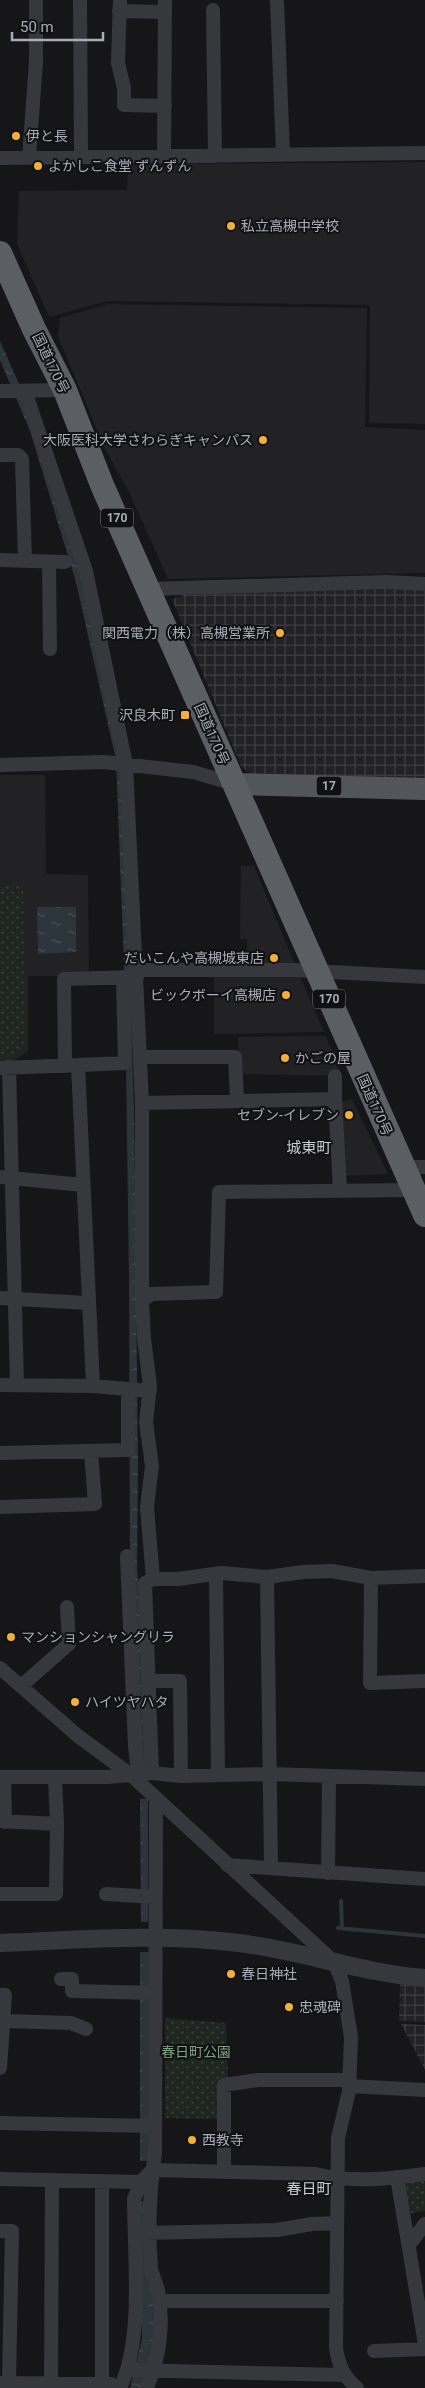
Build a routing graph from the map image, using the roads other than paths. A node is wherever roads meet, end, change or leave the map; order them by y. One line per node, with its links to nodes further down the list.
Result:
1 (36, 0): 14 (street)
2 (80, 0): 12 (street)
3 (277, 0): 9 (street)
4 (120, 6): 5 (street); 7 (street)
5 (165, 6): 7 (street)
6 (213, 10): 11 (street)
7 (165, 106): 10 (street)
8 (425, 153): 9 (street)
9 (283, 155): 11 (street)
10 (164, 156): 11 (street); 12 (street)
11 (216, 156)
12 (81, 157): 14 (street)
13 (0, 158): 14 (street)
14 (29, 158)
15 (0, 253): 16 (highway, 国道170号 / 170)
16 (65, 390): 17 (street); 24 (highway, 国道170号 / 170)
17 (15, 391): 27 (street)
18 (0, 455): 20 (street)
19 (0, 560): 20 (street)
20 (25, 561): 21 (street)
21 (49, 562): 22 (street); 25 (street)
22 (65, 562)
23 (425, 584): 24 (street)
24 (149, 589): 28 (highway, 国道170号 / 170)
25 (50, 649)
26 (0, 765): 27 (street)
27 (126, 765): 28 (street); 31 (street)
28 (234, 784): 29 (main road, 17); 30 (highway, 国道170号 / 170)
29 (425, 789)
30 (316, 972): 31 (street); 32 (street); 40 (highway, 国道170号 / 170)
31 (132, 975): 33 (street); 34 (street); 34 (street)
32 (425, 977)
33 (140, 1057): 38 (street); 39 (street)
34 (72, 1066): 35 (street); 42 (street)
35 (4, 1068): 41 (street)
36 (335, 1076): 37 (street)
37 (335, 1099): 38 (street); 43 (street)
38 (237, 1101): 39 (street)
39 (142, 1103): 48 (street)
40 (414, 1167): 44 (highway, 国道170号 / 170)
41 (5, 1177): 42 (street); 47 (street)
42 (83, 1185): 49 (street)
43 (340, 1190): 44 (street); 48 (street)
44 (414, 1190): 45 (highway, 国道170号 / 170)
45 (425, 1215)
46 (0, 1298): 47 (street)
47 (15, 1298): 49 (street); 51 (street)
48 (142, 1301): 54 (street)
49 (87, 1303): 52 (street)
50 (0, 1385): 51 (street)
51 (17, 1385): 52 (street)
52 (93, 1386): 53 (street)
53 (128, 1389): 54 (street); 55 (street)
54 (150, 1391): 63 (street)
55 (91, 1451): 56 (street); 57 (street)
56 (0, 1453)
57 (0, 1507)
58 (127, 1556): 64 (street)
59 (216, 1574): 61 (street); 63 (street); 80 (street)
60 (425, 1576): 62 (street)
61 (267, 1577): 62 (street); 79 (street)
62 (371, 1578): 72 (street)
63 (153, 1579): 65 (street)
64 (130, 1591): 65 (street); 68 (street)
65 (145, 1592): 67 (street)
66 (67, 1607): 73 (street)
67 (146, 1626): 68 (street); 71 (street)
68 (130, 1627): 70 (street)
69 (0, 1668): 73 (street)
70 (132, 1677): 71 (street); 74 (street)
71 (148, 1678): 75 (street); 81 (street)
72 (425, 1682)
73 (21, 1686): 84 (street)
74 (134, 1701): 75 (street); 76 (street)
75 (149, 1701): 77 (street)
76 (134, 1721): 77 (street); 84 (street)
77 (150, 1721): 78 (street)
78 (152, 1773): 81 (street); 84 (street)
79 (270, 1774): 80 (street); 85 (street); 91 (street)
80 (218, 1775): 81 (street)
81 (181, 1776)
82 (2, 1777): 83 (street); 88 (street)
83 (55, 1777): 84 (street); 89 (street)
84 (135, 1777): 87 (street)
85 (329, 1777): 86 (street); 92 (street)
86 (425, 1779)
87 (156, 1798): 90 (street); 96 (street)
88 (2, 1821): 89 (street)
89 (57, 1824): 94 (street)
90 (227, 1865): 91 (street); 99 (street)
91 (272, 1867): 92 (street)
92 (328, 1873): 93 (street)
93 (425, 1879)
94 (0, 1894)
95 (106, 1894): 96 (street)
96 (148, 1897): 97 (street)
97 (155, 1939): 98 (street); 99 (street); 102 (street)
98 (0, 1943)
99 (334, 1962): 100 (street); 107 (street)
100 (425, 1978)
101 (61, 1979): 102 (street)
102 (148, 1993): 110 (street)
103 (0, 1995): 104 (street)
104 (4, 2021): 105 (street); 106 (street)
105 (86, 2029)
106 (0, 2068)
107 (350, 2083): 108 (street); 112 (street); 117 (street)
108 (425, 2090)
109 (0, 2123): 110 (street)
110 (148, 2126): 111 (street)
111 (152, 2170): 112 (street); 119 (street); 123 (street)
112 (224, 2172): 117 (street)
113 (425, 2174): 114 (street)
114 (397, 2177): 117 (street); 124 (street)
115 (0, 2179): 116 (street)
116 (52, 2180): 118 (street); 134 (street)
117 (338, 2180): 120 (street)
118 (102, 2182): 119 (street); 135 (street)
119 (141, 2182): 123 (street)
120 (337, 2223): 123 (street); 126 (street)
121 (425, 2224): 124 (street)
122 (0, 2231): 133 (street)
123 (143, 2233): 125 (street); 130 (street)
124 (409, 2245): 127 (street)
125 (159, 2301): 126 (street); 131 (street)
126 (337, 2301): 132 (street)
127 (425, 2344)
128 (425, 2349): 129 (street)
129 (374, 2350)
130 (131, 2370): 131 (street); 136 (street)
131 (152, 2370): 132 (street); 137 (street)
132 (344, 2375): 138 (street)
133 (4, 2383): 134 (street)
134 (51, 2383): 135 (street)
135 (102, 2384): 136 (street)
136 (121, 2386)
137 (147, 2387)
138 (357, 2388)

